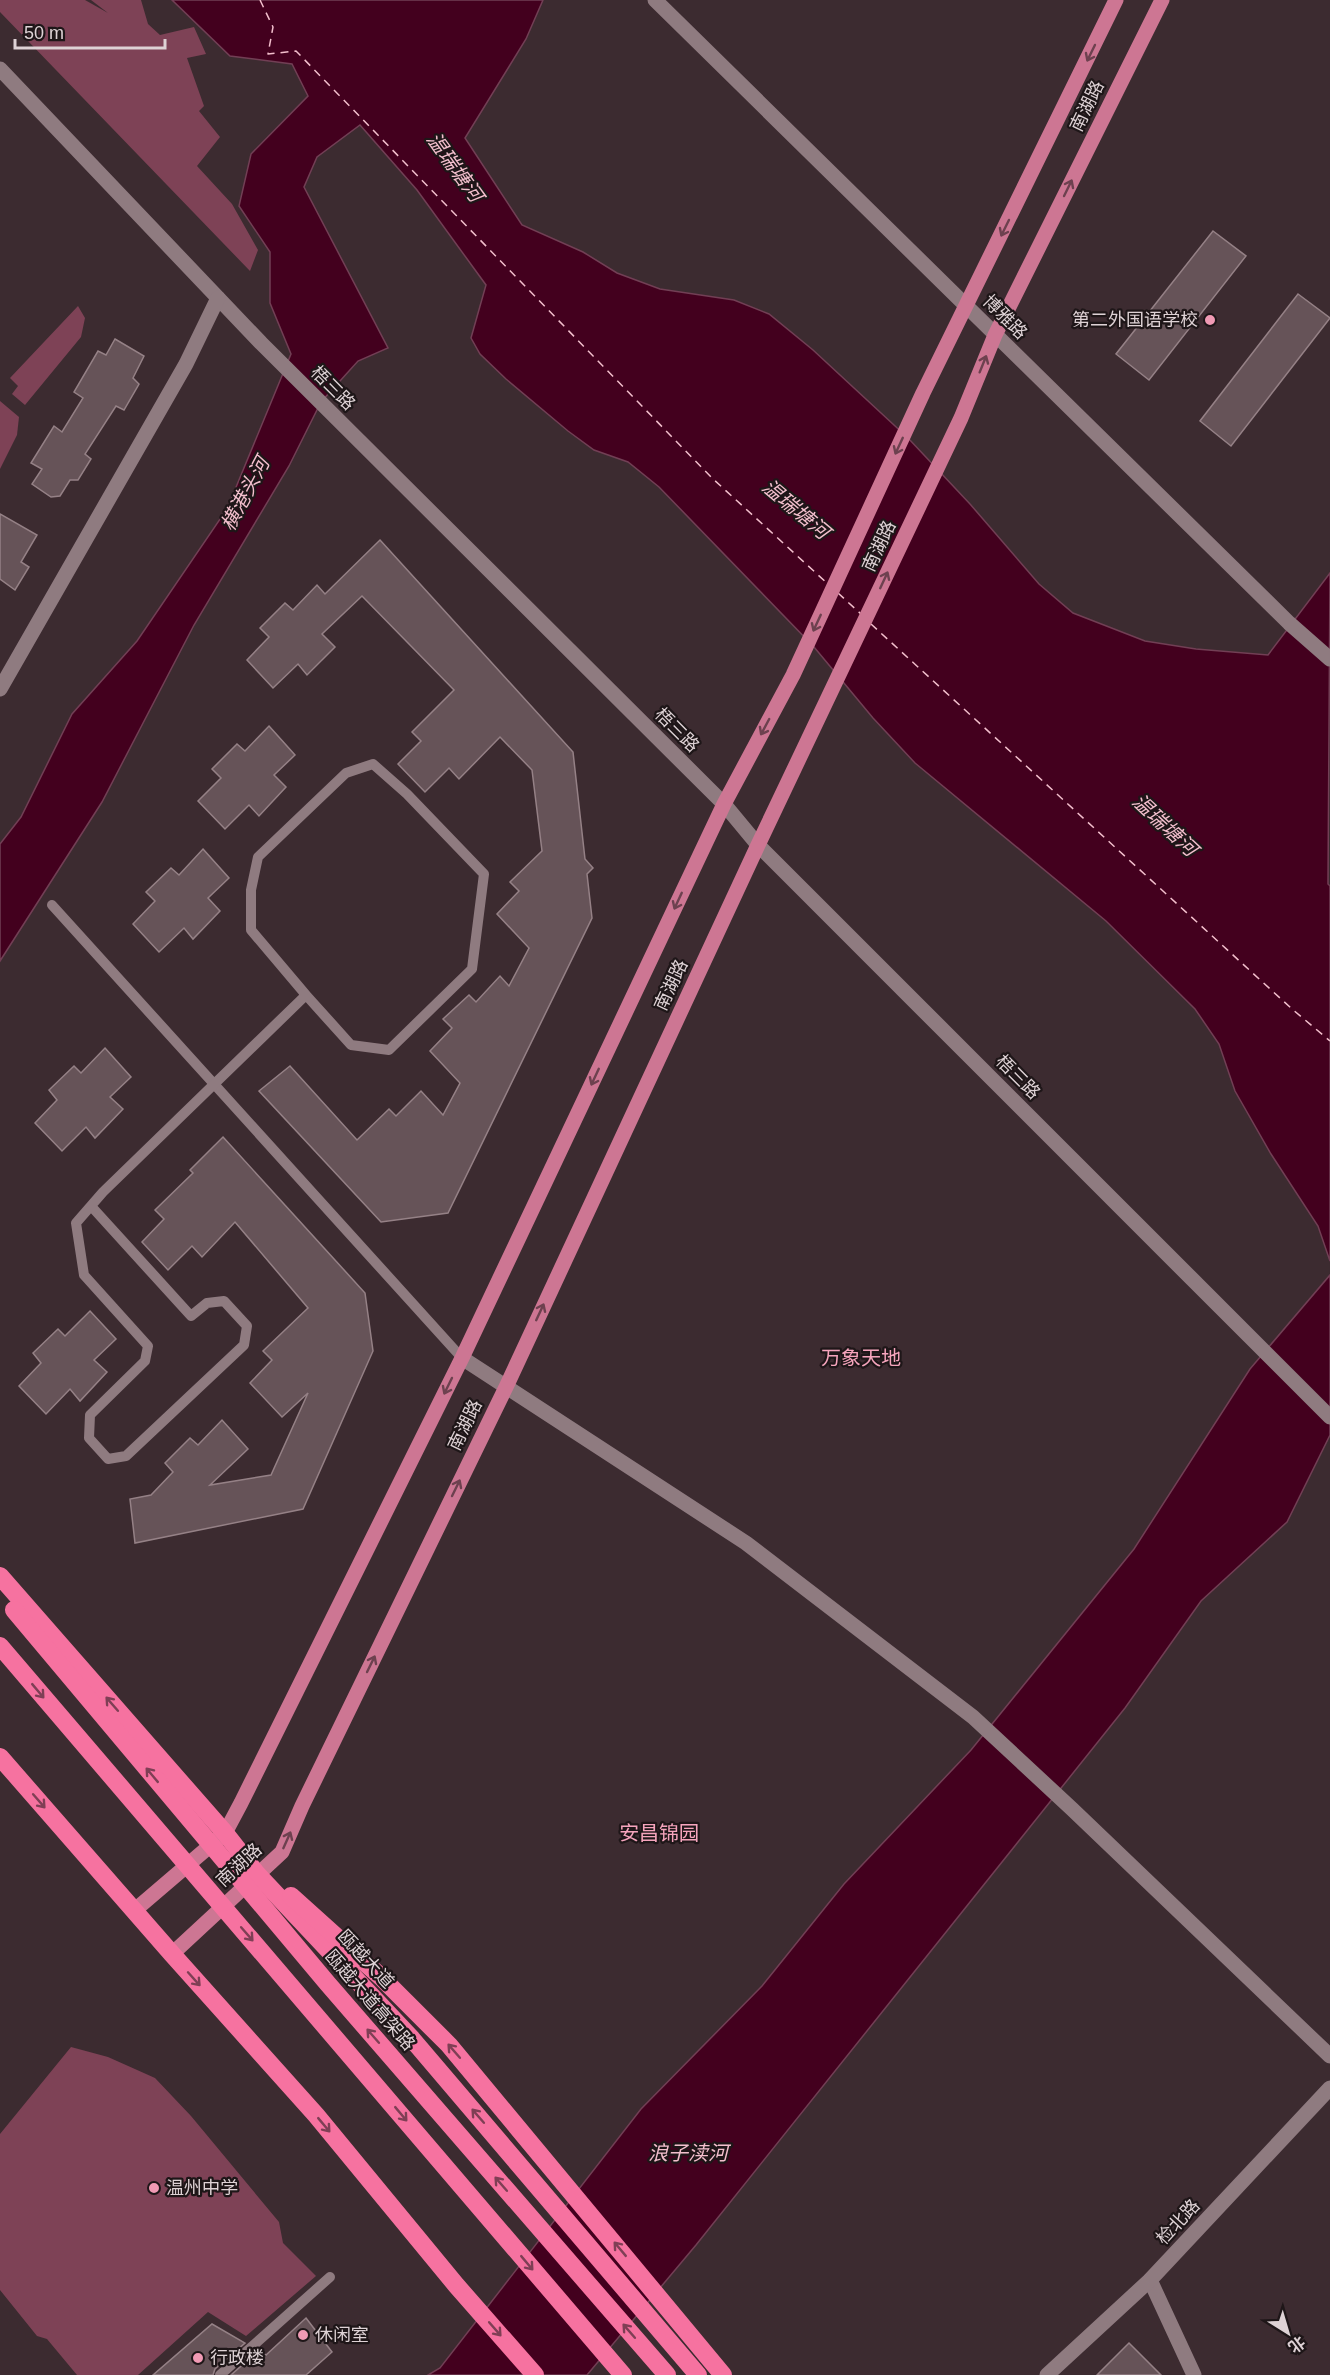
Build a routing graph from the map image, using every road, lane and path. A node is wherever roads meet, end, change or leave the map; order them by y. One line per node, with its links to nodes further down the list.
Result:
1 (655, 0): 6 (street, 博雅路)
2 (1116, 0): 6 (main road, 南湖路, one-way to 6)
3 (1162, 0): 7 (main road, 南湖路, one-way to 3)
4 (0, 69): 5 (street, 梧三路)
5 (218, 298): 9 (street); 10 (street, 梧三路)
6 (967, 306): 7 (street, 博雅路); 10 (main road, 南湖路, one-way to 10)
7 (995, 335): 8 (street, 博雅路); 11 (main road, 南湖路, one-way to 7)
8 (1330, 659)
9 (2, 679)
10 (724, 804): 11 (street, 梧三路); 16 (main road, 南湖路, one-way to 16)
11 (758, 845): 17 (main road, 南湖路, one-way to 11); 18 (street, 梧三路)
12 (52, 905): 14 (lane)
13 (306, 995): 13 (lane); 14 (lane)
14 (214, 1084): 15 (lane); 16 (lane)
15 (91, 1206): 15 (lane)
16 (462, 1358): 17 (street); 24 (main road, 南湖路, one-way to 24)
17 (507, 1385): 25 (main road, 南湖路, one-way to 17); 28 (street)
18 (1330, 1417)
19 (0, 1576): 24 (highway, 瓯越大道, one-way to 19)
20 (0, 1593): 23 (highway, 瓯越大道高架路, one-way to 20)
21 (0, 1646): 34 (highway, one-way to 34)
22 (0, 1757): 26 (highway, one-way to 26)
23 (176, 1803): 35 (highway, 瓯越大道高架路, one-way to 23); 37 (highway, one-way to 23)
24 (225, 1833): 25 (highway, 瓯越大道); 26 (main road, 南湖路)
25 (257, 1874): 27 (main road, 南湖路); 36 (highway, 瓯越大道, one-way to 25)
26 (135, 1910): 27 (highway)
27 (172, 1954): 33 (highway, one-way to 33)
28 (1330, 2056)
29 (1330, 2088): 31 (street, 检北路)
30 (330, 2277): 32 (lane)
31 (1150, 2280): 38 (street, 检北路); 39 (street)
32 (220, 2375)
33 (535, 2375)
34 (623, 2375)
35 (667, 2375)
36 (698, 2375)
37 (723, 2375)
38 (1047, 2375)
39 (1194, 2375)

